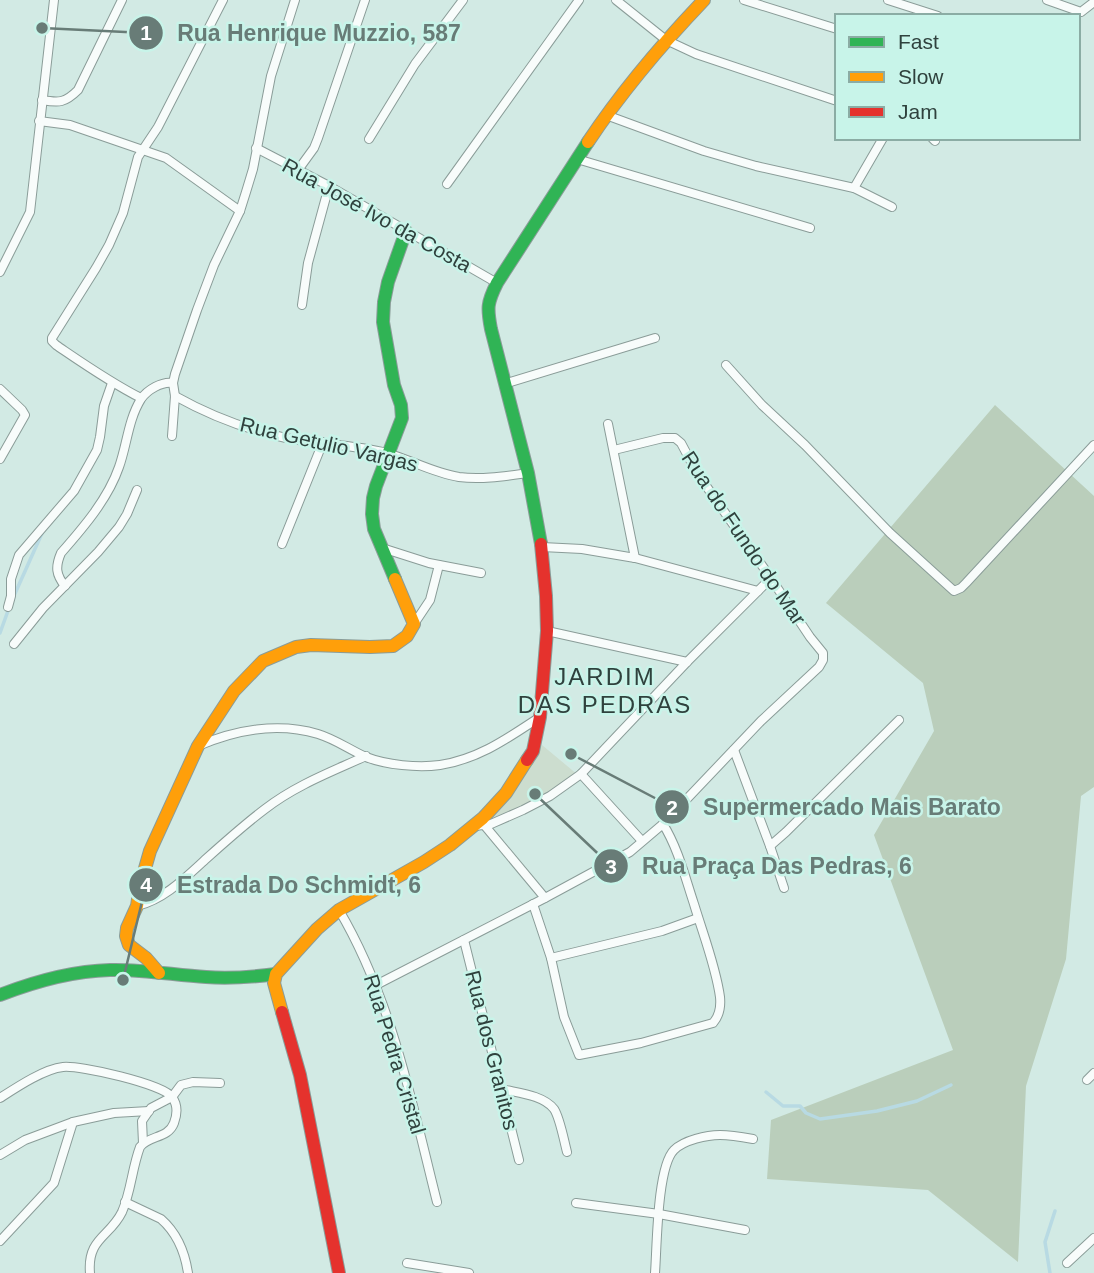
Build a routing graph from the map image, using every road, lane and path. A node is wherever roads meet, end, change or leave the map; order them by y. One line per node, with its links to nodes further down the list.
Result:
1 (54, 0): 17 (street)
2 (122, 0): 17 (street)
3 (223, 0): 24 (street)
4 (295, 0): 23 (street)
5 (365, 0): 26 (street)
6 (463, 0): 21 (street)
7 (579, 0): 27 (street)
8 (616, 0): 16 (street)
9 (704, 0): 16 (main road)
10 (744, 0): 15 (street)
11 (888, 0): 14 (street)
12 (1046, 0): 13 (street)
13 (1094, 2)
14 (932, 14)
15 (835, 28)
16 (666, 40): 18 (street); 19 (main road)
17 (42, 100): 20 (street)
18 (835, 100)
19 (606, 115): 25 (main road); 29 (street)
20 (39, 121): 24 (street); 34 (street)
21 (369, 139)
22 (882, 140): 29 (street)
23 (256, 148): 26 (street, Rua José Ivo da Costa); 31 (street)
24 (143, 150): 31 (street); 39 (street)
25 (577, 159): 32 (street); 35 (main road)
26 (298, 170): 28 (street, Rua José Ivo da Costa)
27 (447, 184)
28 (329, 186): 33 (street, Rua José Ivo da Costa); 36 (street)
29 (854, 188): 30 (street)
30 (892, 207)
31 (240, 211): 40 (street)
32 (810, 228)
33 (407, 231): 35 (street, Rua José Ivo da Costa); 50 (main road)
34 (1, 267)
35 (497, 283): 41 (main road)
36 (302, 305)
37 (655, 338): 41 (street)
38 (726, 365): 48 (street)
39 (113, 383): 44 (street); 63 (street)
40 (173, 383): 43 (street); 44 (street)
41 (504, 384): 52 (main road)
42 (0, 389): 51 (street)
43 (175, 396): 46 (street); 47 (street, Rua Getulio Vargas)
44 (141, 398): 61 (street)
45 (608, 424): 49 (street)
46 (172, 436)
47 (323, 442): 50 (street, Rua Getulio Vargas); 54 (street)
48 (1094, 445)
49 (614, 450): 57 (street); 60 (street, Rua do Fundo do Mar)
50 (388, 454): 52 (street, Rua Getulio Vargas); 56 (main road)
51 (0, 459)
52 (528, 473): 55 (main road)
53 (137, 490): 61 (street)
54 (282, 544)
55 (542, 547): 57 (street); 65 (main road)
56 (381, 548): 58 (street); 64 (main road)
57 (635, 558): 62 (street)
58 (439, 565): 59 (street); 64 (street)
59 (481, 573)
60 (771, 578): 62 (street); 71 (street, Rua do Fundo do Mar)
61 (65, 586): 66 (street)
62 (758, 591): 67 (street)
63 (8, 607)
64 (414, 624): 70 (main road)
65 (547, 631): 67 (street); 68 (main road)
66 (14, 644)
67 (688, 662): 73 (street)
68 (540, 717): 72 (street); 75 (main road)
69 (899, 720): 77 (street)
70 (198, 746): 72 (street); 81 (main road)
71 (734, 750): 74 (street); 77 (street)
72 (366, 756): 81 (street)
73 (581, 775): 75 (street); 76 (street)
74 (663, 824): 76 (street); 83 (street)
75 (479, 826): 79 (street); 82 (main road)
76 (642, 841): 79 (street)
77 (770, 846): 78 (street)
78 (784, 888)
79 (545, 898): 80 (street)
80 (533, 904): 84 (street); 85 (street)
81 (136, 906): 86 (main road)
82 (339, 910): 87 (main road); 88 (street, Rua Pedra Cristal)
83 (698, 919): 85 (street); 85 (street)
84 (464, 940): 88 (street); 91 (street, Rua dos Granitos)
85 (551, 958)
86 (159, 973): 87 (main road); 89 (main road)
87 (275, 979): 112 (main road)
88 (376, 985): 102 (street, Rua Pedra Cristal)
89 (0, 995)
90 (220, 1083): 92 (street)
91 (502, 1089): 98 (street); 100 (street, Rua dos Granitos)
92 (172, 1097): 93 (street); 94 (street); 97 (street)
93 (0, 1098)
94 (149, 1111): 95 (street); 97 (street)
95 (73, 1122): 99 (street); 107 (street)
96 (753, 1139): 104 (street)
97 (143, 1143): 101 (street)
98 (567, 1152)
99 (0, 1155)
100 (519, 1160)
101 (125, 1202): 110 (street); 111 (street)
102 (437, 1202)
103 (576, 1203): 104 (street)
104 (659, 1214): 105 (street); 114 (street)
105 (746, 1230)
106 (1094, 1238): 109 (street)
107 (0, 1241)
108 (407, 1263): 113 (street)
109 (1067, 1264)
110 (90, 1273)
111 (188, 1273)
112 (339, 1273)
113 (469, 1273)
114 (655, 1273)

